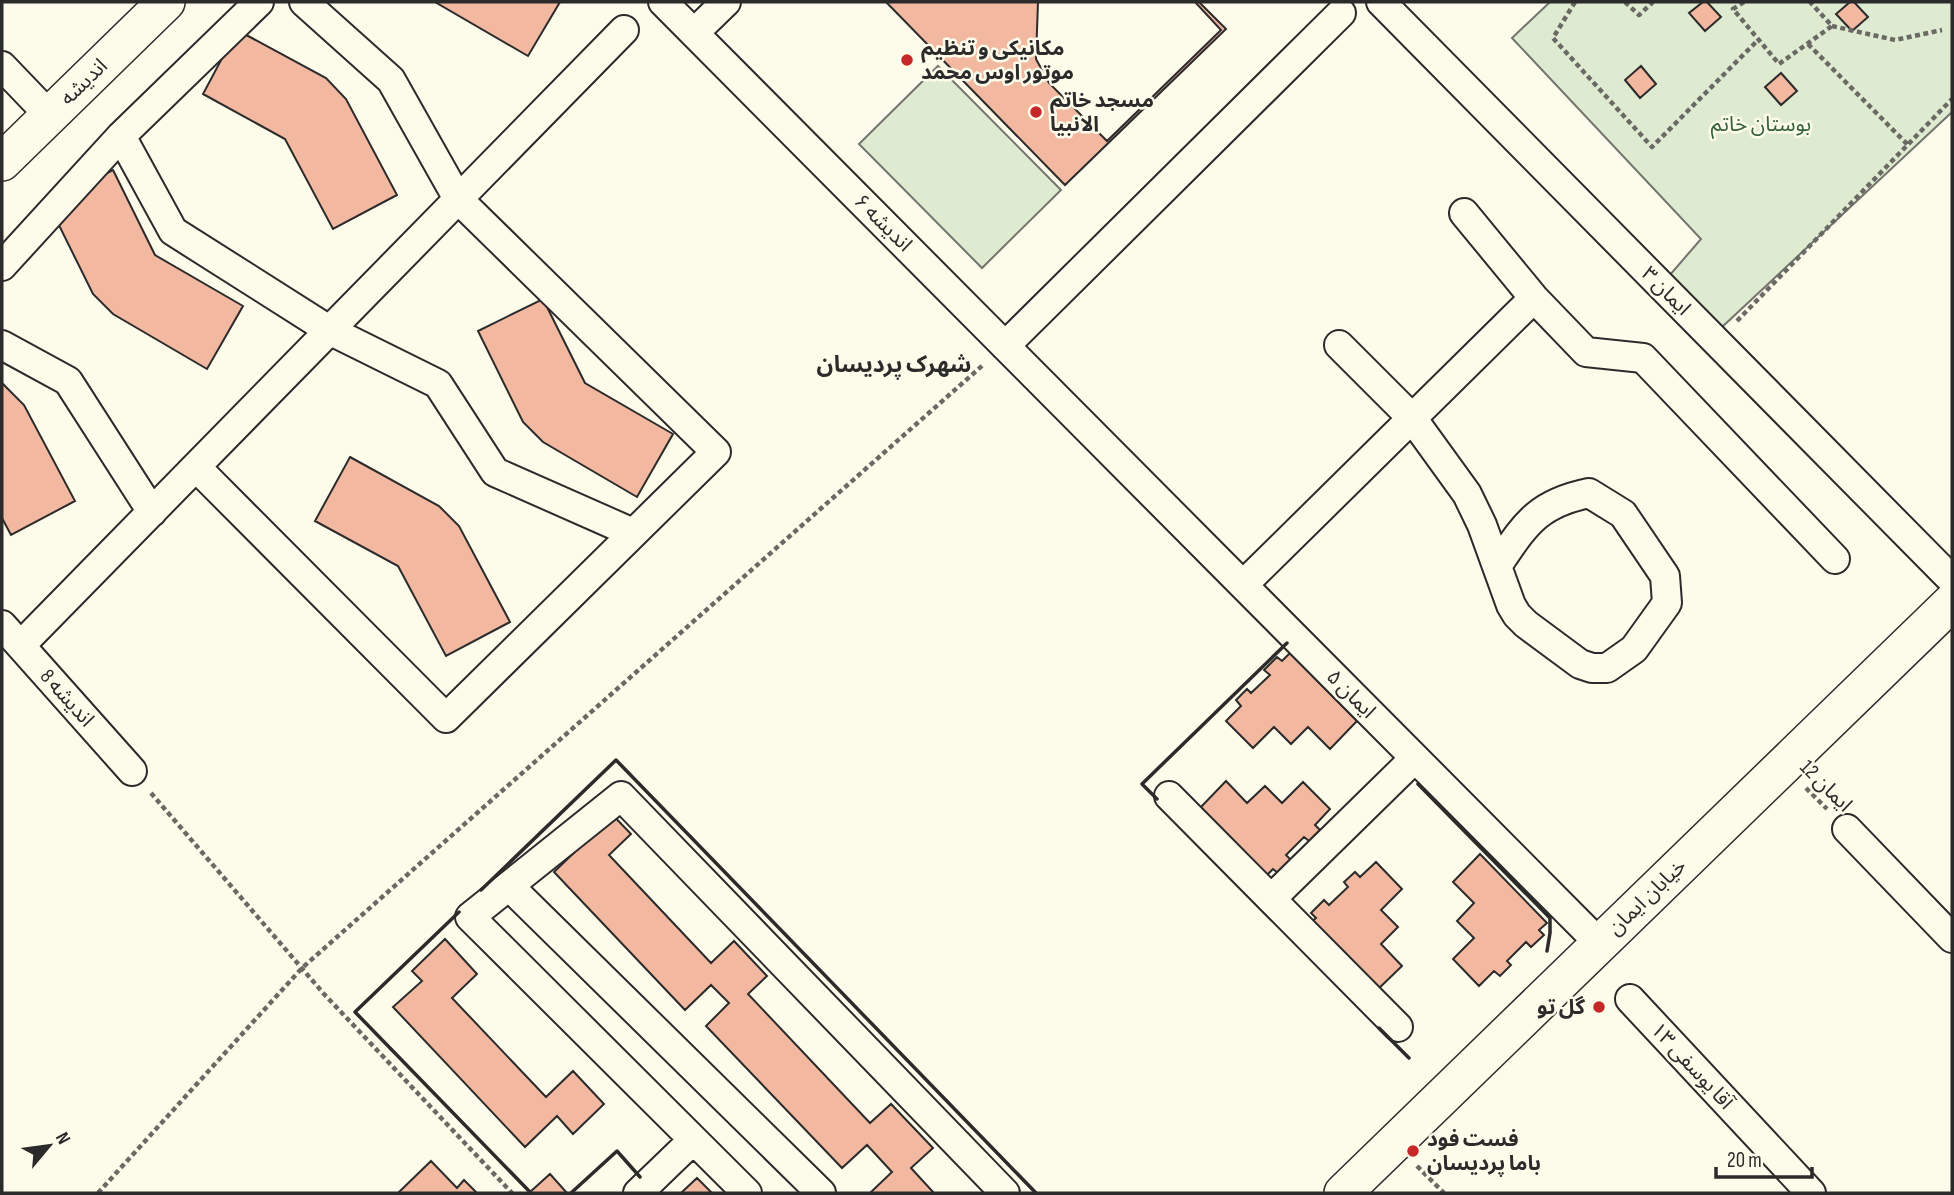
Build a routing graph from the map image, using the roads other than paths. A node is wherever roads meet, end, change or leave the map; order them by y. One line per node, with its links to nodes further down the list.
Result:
1 (166, 2): 11 (street, انديشه)
2 (259, 2): 12 (street)
3 (304, 2): 14 (street)
4 (663, 2): 9 (street, اندیشه ۶)
5 (726, 2): 9 (street)
6 (1381, 2): 29 (street, ایمان ۳)
7 (1341, 13): 21 (street)
8 (624, 30): 14 (street)
9 (694, 33): 21 (street, اندیشه ۶)
10 (2, 66): 11 (street)
11 (49, 115): 13 (street, انديشه)
12 (121, 136): 16 (street); 18 (street)
13 (2, 162)
14 (458, 199): 18 (street); 26 (street)
15 (1464, 213): 17 (street)
16 (2, 266)
17 (1534, 298): 22 (street); 27 (street)
18 (330, 330): 24 (street); 26 (street)
19 (2, 345): 25 (street)
20 (1339, 345): 22 (street)
21 (1005, 346): 23 (street, اندیشه ۶)
22 (1412, 418): 28 (street); 30 (street)
23 (1104, 444): 30 (street, ایمان ۵)
24 (196, 467): 25 (street); 26 (street)
25 (152, 512): 33 (street)
26 (633, 533)
27 (1835, 559)
28 (1497, 566): 28 (street)
29 (1952, 580)
30 (1243, 586): 34 (street, ایمان ۵)
31 (1952, 602): 41 (street, خیابان ایمان)
32 (2, 625): 33 (street, اندیشه 8)
33 (21, 645): 35 (street, اندیشه 8)
34 (1415, 758): 39 (street); 41 (street, ایمان ۵)
35 (132, 771)
36 (1169, 796): 39 (street)
37 (1847, 829): 40 (street)
38 (509, 886): 44 (street); 47 (street); 48 (street)
39 (1271, 899): 43 (street)
40 (1952, 938)
41 (1599, 943): 49 (street, خیابان ایمان)
42 (1630, 999): 50 (street, آقا یوسفی ۱۳)
43 (1398, 1027)
44 (693, 1140): 45 (street); 46 (street)
45 (638, 1193)
46 (747, 1193)
47 (821, 1193)
48 (1006, 1193)
49 (1343, 1193)
50 (1811, 1193)

